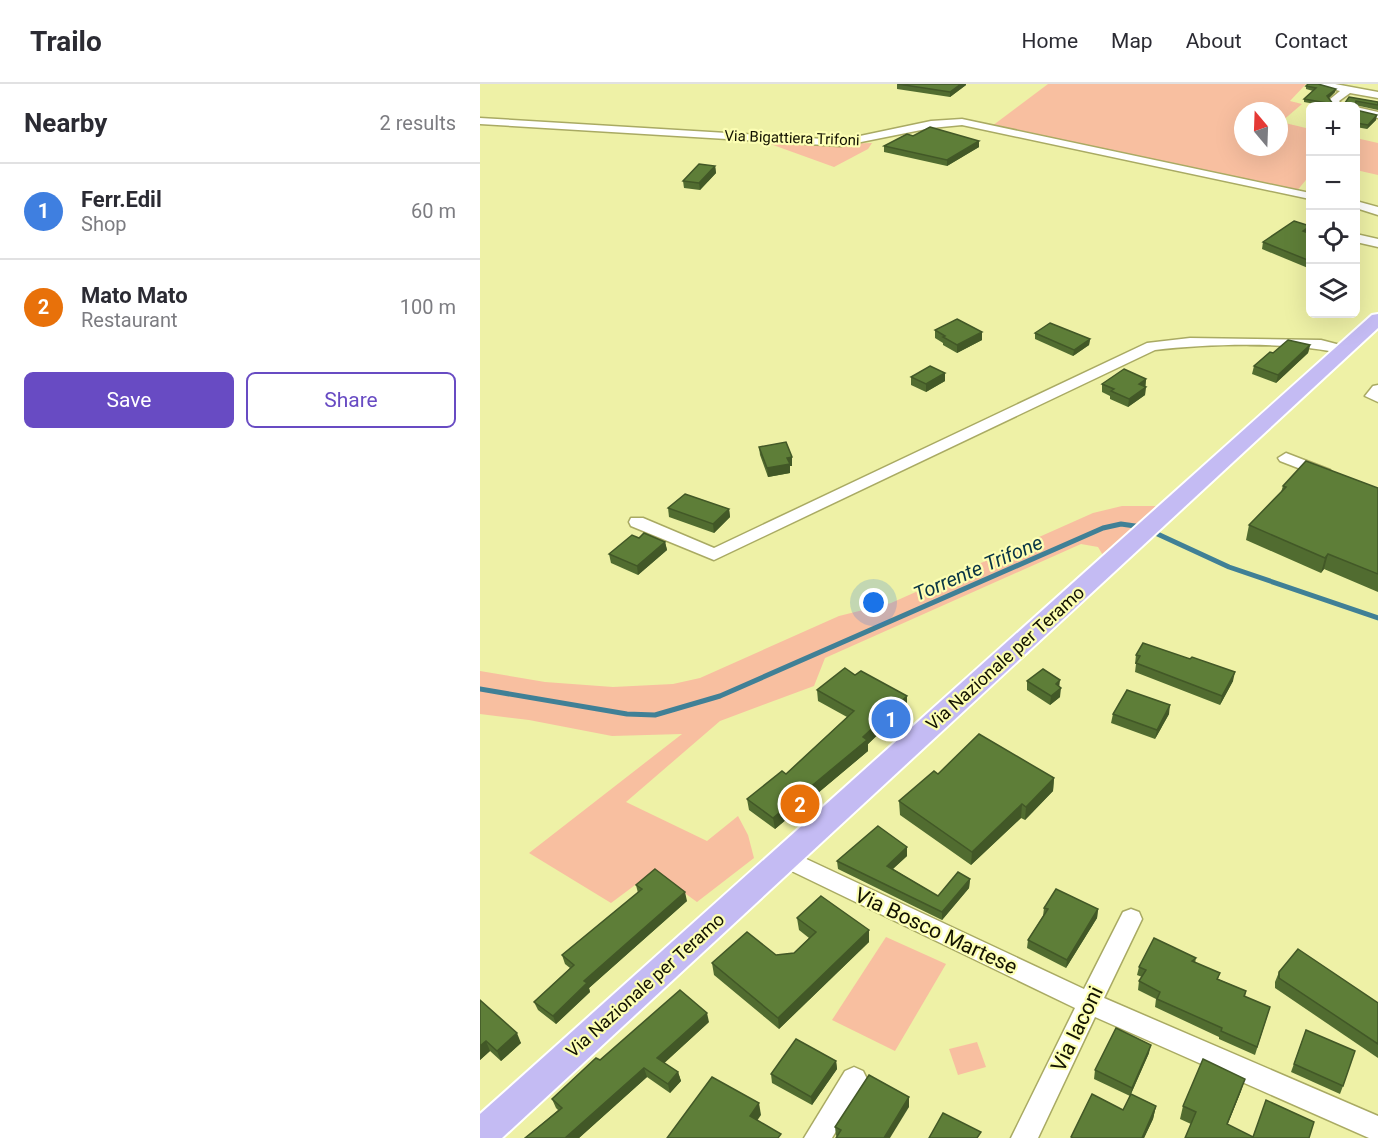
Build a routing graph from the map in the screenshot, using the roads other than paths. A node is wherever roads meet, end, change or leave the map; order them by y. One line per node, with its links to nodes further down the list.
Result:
1 (1319, 84): 2 (street)
2 (1348, 89): 3 (street); 4 (street)
3 (1378, 95)
4 (1335, 102)
5 (1360, 111): 6 (street)
6 (1378, 115)
7 (480, 121): 8 (street, Via Bigattiera Trifoni)
8 (1306, 195)
9 (1360, 206): 10 (street)
10 (1378, 211)
11 (1360, 239): 12 (street)
12 (1378, 243)
13 (1378, 319): 14 (main road, Via Nazionale per Teramo)
14 (1343, 350): 19 (street); 20 (main road, Via Nazionale per Teramo)
15 (1378, 389): 16 (street)
16 (1378, 398)
17 (1286, 458): 18 (street)
18 (1337, 479)
19 (637, 522)
20 (784, 858): 22 (street, Via Bosco Martese); 25 (main road, Via Nazionale per Teramo)
21 (1131, 919): 22 (street, Via Iaconi)
22 (1089, 1003): 24 (street, Via Bosco Martese); 27 (street, Via Iaconi)
23 (854, 1079): 26 (street)
24 (1378, 1129)
25 (480, 1136)
26 (817, 1138)
27 (1024, 1138)

